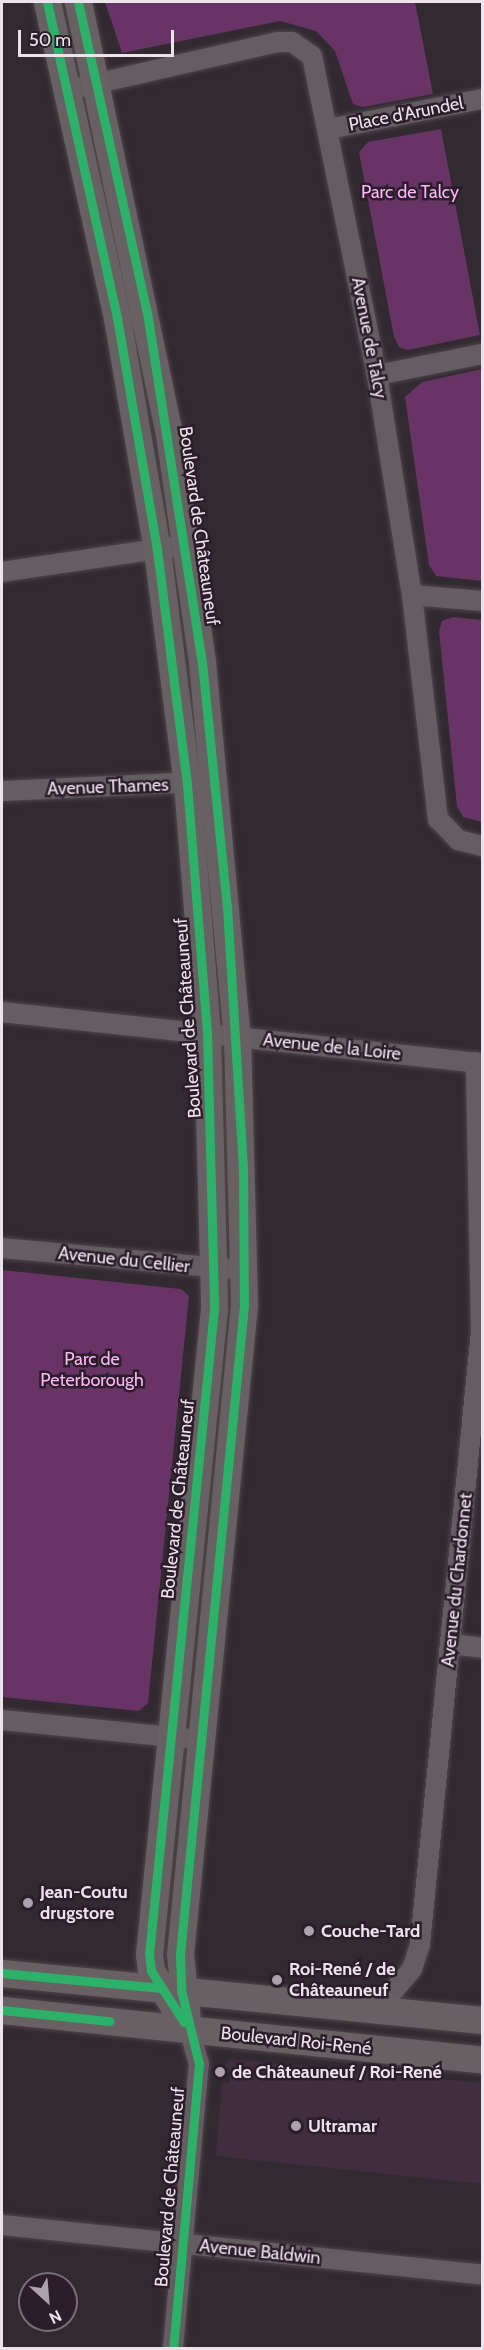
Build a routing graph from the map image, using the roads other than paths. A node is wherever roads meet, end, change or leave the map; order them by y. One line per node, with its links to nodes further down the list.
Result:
1 (47, 2): 4 (street, Boulevard de Châteauneuf)
2 (78, 2): 3 (street, Boulevard de Châteauneuf)
3 (98, 83): 4 (street, Avenue de Talcy); 6 (street, Avenue de Talcy); 9 (street, Boulevard de Châteauneuf)
4 (68, 90): 10 (street, Boulevard de Châteauneuf)
5 (483, 99): 6 (street, Place d'Arundel)
6 (329, 129): 8 (street, Avenue de Talcy)
7 (483, 354): 8 (street)
8 (377, 375): 12 (street, Avenue de Talcy)
9 (185, 545): 10 (street); 14 (street, Boulevard de Châteauneuf)
10 (157, 550): 11 (street); 15 (street, Boulevard de Châteauneuf)
11 (2, 572)
12 (412, 595): 13 (street); 17 (street, Avenue de Talcy)
13 (483, 602)
14 (214, 781): 15 (street, Avenue Thames); 20 (street, Boulevard de Châteauneuf)
15 (187, 784): 16 (street, Avenue Thames); 19 (street, Boulevard de Châteauneuf)
16 (2, 791)
17 (483, 846)
18 (2, 1012): 19 (street, Avenue de la Loire)
19 (207, 1034): 20 (street, Avenue de la Loire); 23 (street, Boulevard de Châteauneuf)
20 (237, 1036): 21 (street, Avenue de la Loire); 24 (street, Boulevard de Châteauneuf)
21 (479, 1062): 25 (street, Avenue du Chardonnet)
22 (2, 1248): 23 (street, Avenue du Cellier)
23 (216, 1269): 24 (street, Avenue du Cellier); 28 (street, Boulevard de Châteauneuf)
24 (246, 1270): 29 (street, Boulevard de Châteauneuf)
25 (451, 1644): 26 (street); 33 (street, Avenue du Chardonnet)
26 (483, 1648)
27 (2, 1720): 28 (street)
28 (171, 1737): 29 (street); 31 (street, Boulevard de Châteauneuf)
29 (201, 1740): 31 (street, Boulevard de Châteauneuf)
30 (2, 1973): 31 (street)
31 (171, 1989): 33 (street); 35 (street, Boulevard de Châteauneuf)
32 (2, 2010): 35 (street, Boulevard Roi-René)
33 (376, 2010): 34 (street)
34 (483, 2020)
35 (189, 2030): 36 (street, Boulevard Roi-René); 38 (street, Boulevard de Châteauneuf)
36 (483, 2060)
37 (2, 2225): 38 (street, Avenue Baldwin)
38 (180, 2243): 39 (street, Avenue Baldwin); 40 (street, Boulevard de Châteauneuf)
39 (483, 2275)
40 (173, 2349)

